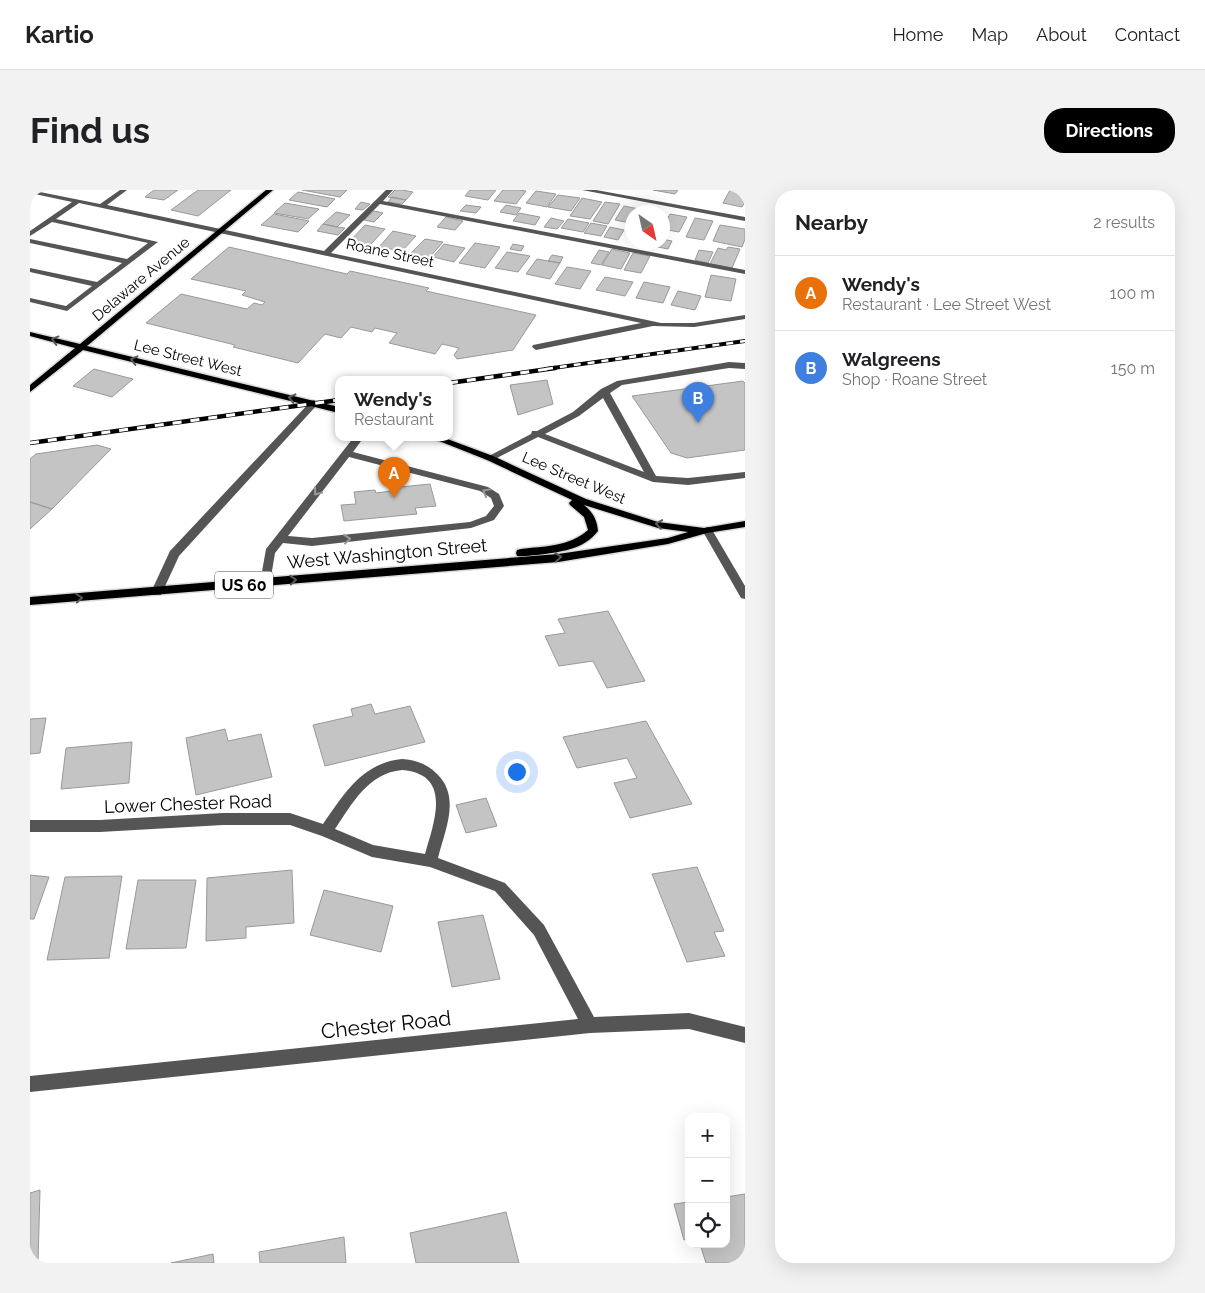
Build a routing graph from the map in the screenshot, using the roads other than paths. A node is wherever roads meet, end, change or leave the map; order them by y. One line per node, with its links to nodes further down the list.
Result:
1 (124, 190): 10 (street)
2 (270, 190): 13 (main road, Delaware Avenue)
3 (390, 190): 9 (street)
4 (585, 190): 11 (street)
5 (30, 191): 7 (street, Roane Street)
6 (76, 192): 7 (street)
7 (66, 199): 8 (street, Roane Street)
8 (78, 201): 10 (street, Roane Street); 12 (street)
9 (378, 202): 16 (street); 19 (street)
10 (101, 206): 13 (street, Roane Street)
11 (745, 219)
12 (51, 220): 14 (street); 17 (street)
13 (220, 231): 16 (street, Roane Street); 25 (main road, Delaware Avenue)
14 (30, 234)
15 (30, 241): 17 (street)
16 (326, 254): 23 (street, Roane Street)
17 (128, 262): 20 (street)
18 (30, 270): 20 (street)
19 (745, 272)
20 (99, 284): 21 (street)
21 (30, 300)
22 (745, 317): 23 (street, Roane Street)
23 (652, 323): 26 (street)
24 (30, 334): 25 (main road, Lee Street West, one-way to 24)
25 (80, 347): 28 (main road, Delaware Avenue); 30 (main road, Lee Street West, one-way to 25)
26 (536, 347)
27 (745, 366): 29 (street)
28 (30, 389)
29 (604, 391): 32 (street); 38 (street)
30 (314, 404): 31 (main road, Lee Street West); 45 (street)
31 (335, 409)
32 (535, 434): 36 (street); 38 (street)
33 (356, 441): 35 (street)
34 (445, 441): 36 (main road, Lee Street West / US 60)
35 (346, 453): 42 (street, one-way to 42); 42 (street, one-way to 35)
36 (490, 458): 39 (main road, Lee Street West / US 60)
37 (745, 475): 38 (street)
38 (653, 479)
39 (555, 489): 41 (main road, Lee Street West / US 60, one-way to 39); 43 (main road)
40 (745, 524): 41 (main road, West Washington Street / US 60)
41 (707, 530): 43 (main road, West Washington Street / US 60, one-way to 41); 46 (street)
42 (281, 539): 44 (street)
43 (457, 565): 44 (main road, West Washington Street / US 60, one-way to 43)
44 (265, 583): 45 (main road, West Washington Street / US 60)
45 (157, 592): 47 (main road, West Washington Street / US 60, one-way to 45)
46 (745, 595)
47 (30, 601)
48 (30, 826): 49 (street, Lower Chester Road)
49 (326, 830): 50 (street, Lower Chester Road); 50 (street)
50 (430, 861): 51 (street, Lower Chester Road)
51 (590, 1025): 52 (street, Chester Road); 53 (street, Chester Road)
52 (745, 1035)
53 (30, 1084)

